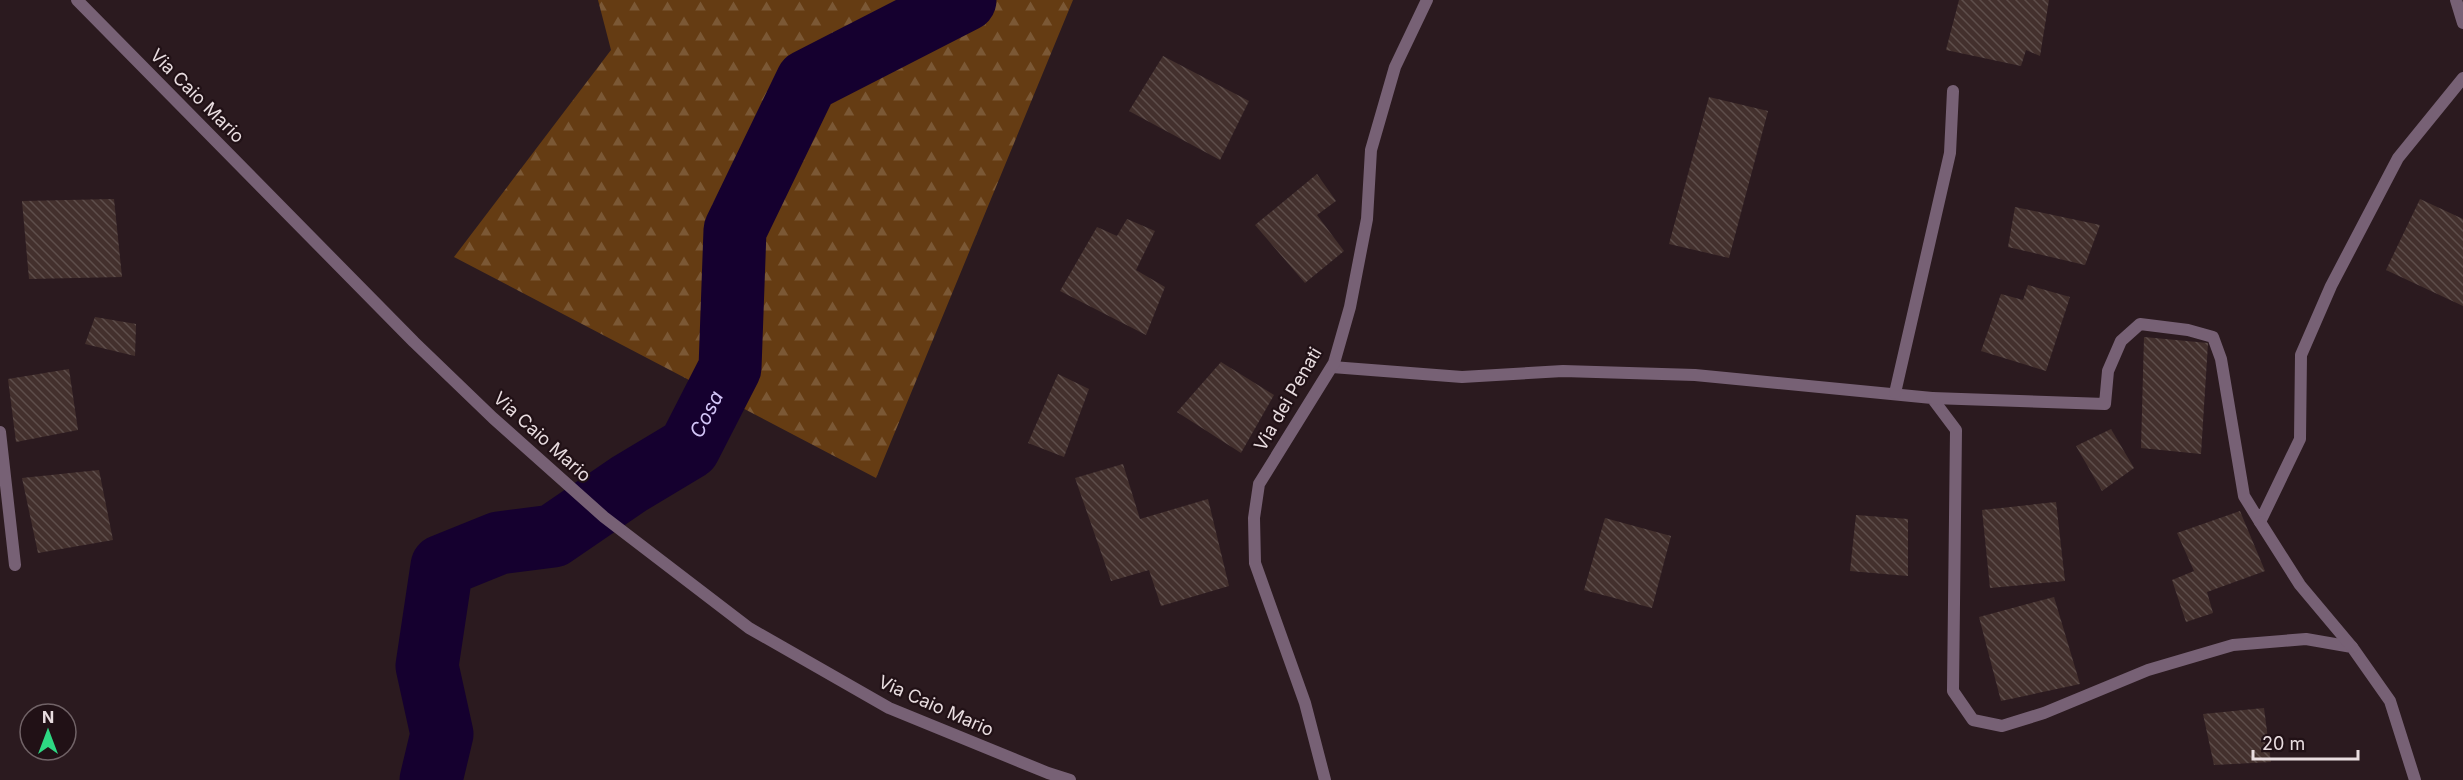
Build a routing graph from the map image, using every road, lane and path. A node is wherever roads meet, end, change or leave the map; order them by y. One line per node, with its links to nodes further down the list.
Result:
1 (77, 0): 14 (street, Via Caio Mario)
2 (1427, 0): 7 (street, Via dei Penati)
3 (2456, 0): 4 (street)
4 (2463, 23)
5 (2463, 78): 11 (street)
6 (1953, 91): 8 (street)
7 (1332, 367): 8 (street); 15 (street, Via dei Penati)
8 (1895, 393): 9 (street)
9 (1932, 398): 11 (street); 13 (street)
10 (0, 432): 12 (street)
11 (2260, 522): 13 (street)
12 (15, 565)
13 (2352, 647): 16 (street)
14 (1070, 780)
15 (1325, 780)
16 (2415, 780)

